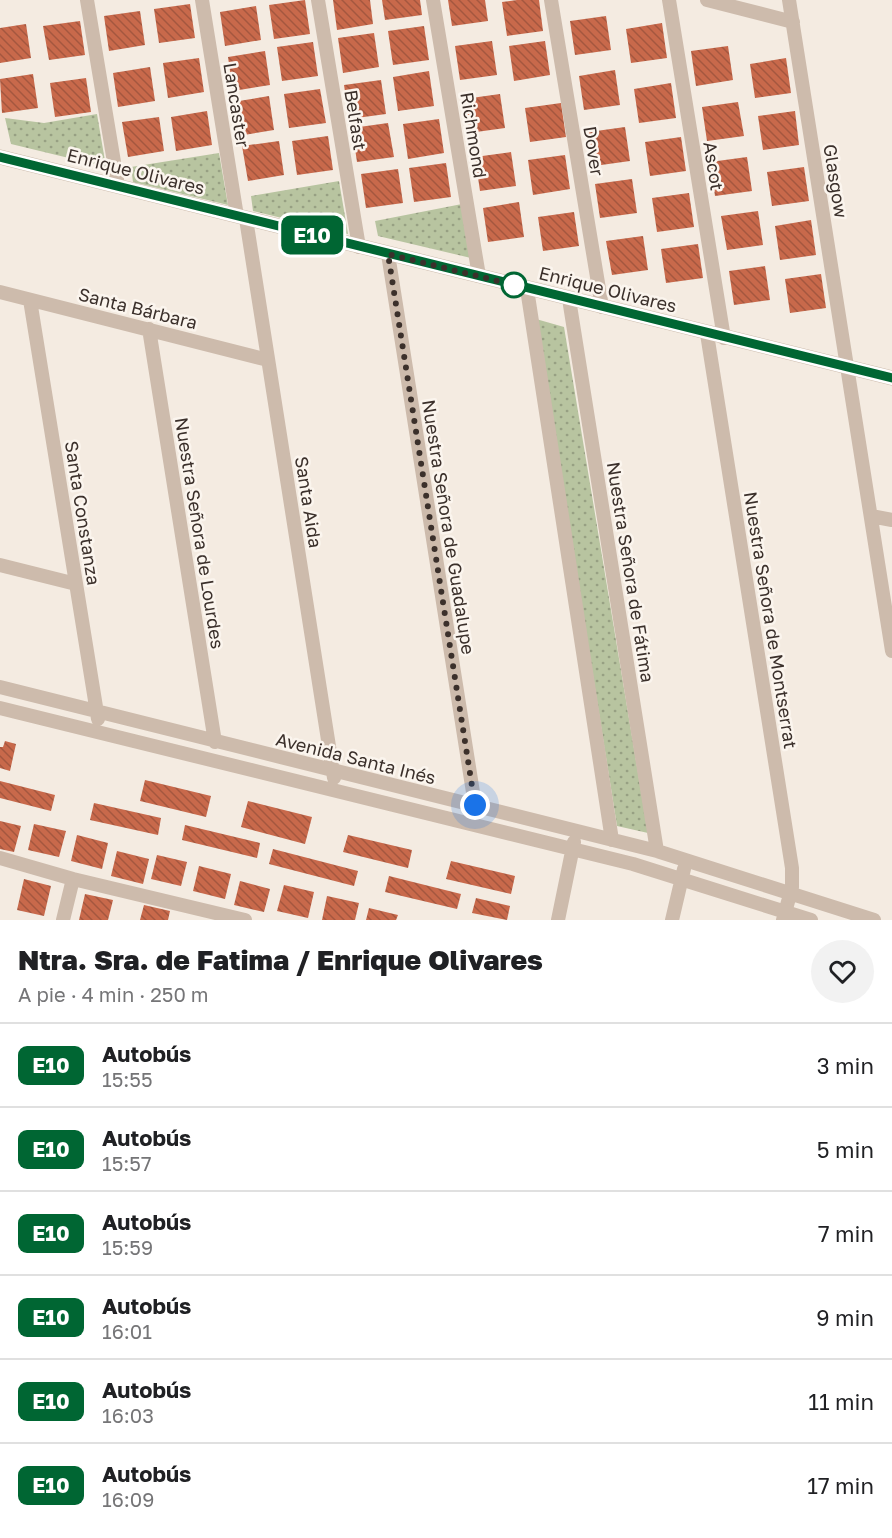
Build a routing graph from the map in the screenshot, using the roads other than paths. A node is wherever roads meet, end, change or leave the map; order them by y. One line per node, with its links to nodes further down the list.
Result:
1 (87, 0): 11 (street)
2 (202, 0): 12 (street, Lancaster)
3 (318, 0): 13 (street, Belfast)
4 (433, 0): 15 (street, Richmond)
5 (551, 0): 20 (street, Dover)
6 (669, 0): 23 (street, Ascot)
7 (707, 0): 9 (street)
8 (789, 0): 9 (street, Glasgow)
9 (793, 22): 25 (street, Glasgow)
10 (0, 157): 11 (street, Enrique Olivares)
11 (118, 186): 12 (street, Enrique Olivares)
12 (242, 217): 13 (street, Enrique Olivares); 24 (street, Santa Aida)
13 (359, 247): 14 (street, Enrique Olivares)
14 (388, 254): 15 (street, Enrique Olivares); 39 (street, Nuestra Señora de Guadalupe)
15 (479, 276): 16 (street, Enrique Olivares)
16 (527, 289): 18 (street, Enrique Olivares); 41 (street)
17 (0, 292): 19 (street, Santa Bárbara)
18 (569, 299): 20 (street, Enrique Olivares); 43 (street, Nuestra Señora de Fátima)
19 (30, 300): 21 (street, Santa Bárbara); 30 (street, Santa Constanza)
20 (602, 307): 22 (street, Enrique Olivares)
21 (149, 330): 24 (street, Santa Bárbara); 36 (street, Nuestra Señora de Lourdes)
22 (707, 334): 23 (street, Enrique Olivares); 48 (street, Nuestra Señora de Montserrat)
23 (724, 338): 25 (street, Enrique Olivares)
24 (268, 360): 37 (street, Santa Aida)
25 (847, 369): 26 (street, Enrique Olivares); 27 (street, Glasgow)
26 (892, 378)
27 (871, 516): 28 (street); 31 (street, Glasgow)
28 (892, 520)
29 (0, 565): 30 (street)
30 (76, 584): 34 (street, Santa Constanza)
31 (892, 651)
32 (0, 687): 34 (street, Avenida Santa Inés)
33 (0, 708): 35 (street)
34 (97, 711): 35 (street, Santa Constanza); 36 (street, Avenida Santa Inés)
35 (100, 733): 38 (street)
36 (215, 742): 37 (street, Avenida Santa Inés)
37 (334, 771): 38 (street, Santa Aida); 39 (street, Avenida Santa Inés)
38 (334, 792): 42 (street)
39 (475, 805): 40 (street, Avenida Santa Inés)
40 (576, 831): 41 (street, Avenida Santa Inés); 42 (street)
41 (612, 840): 43 (street, Avenida Santa Inés)
42 (572, 850): 46 (street); 53 (street)
43 (657, 851): 45 (street, Avenida Santa Inés)
44 (0, 858): 47 (street)
45 (686, 860): 46 (street); 48 (street, Avenida Santa Inés)
46 (682, 878): 50 (street); 54 (street)
47 (73, 879): 49 (street); 51 (street)
48 (790, 893): 50 (street, Nuestra Señora de Montserrat); 56 (street, Avenida Santa Inés)
49 (195, 914): 52 (street)
50 (784, 916): 55 (street)
51 (63, 920)
52 (245, 920)
53 (558, 920)
54 (672, 920)
55 (811, 920)
56 (874, 920)

